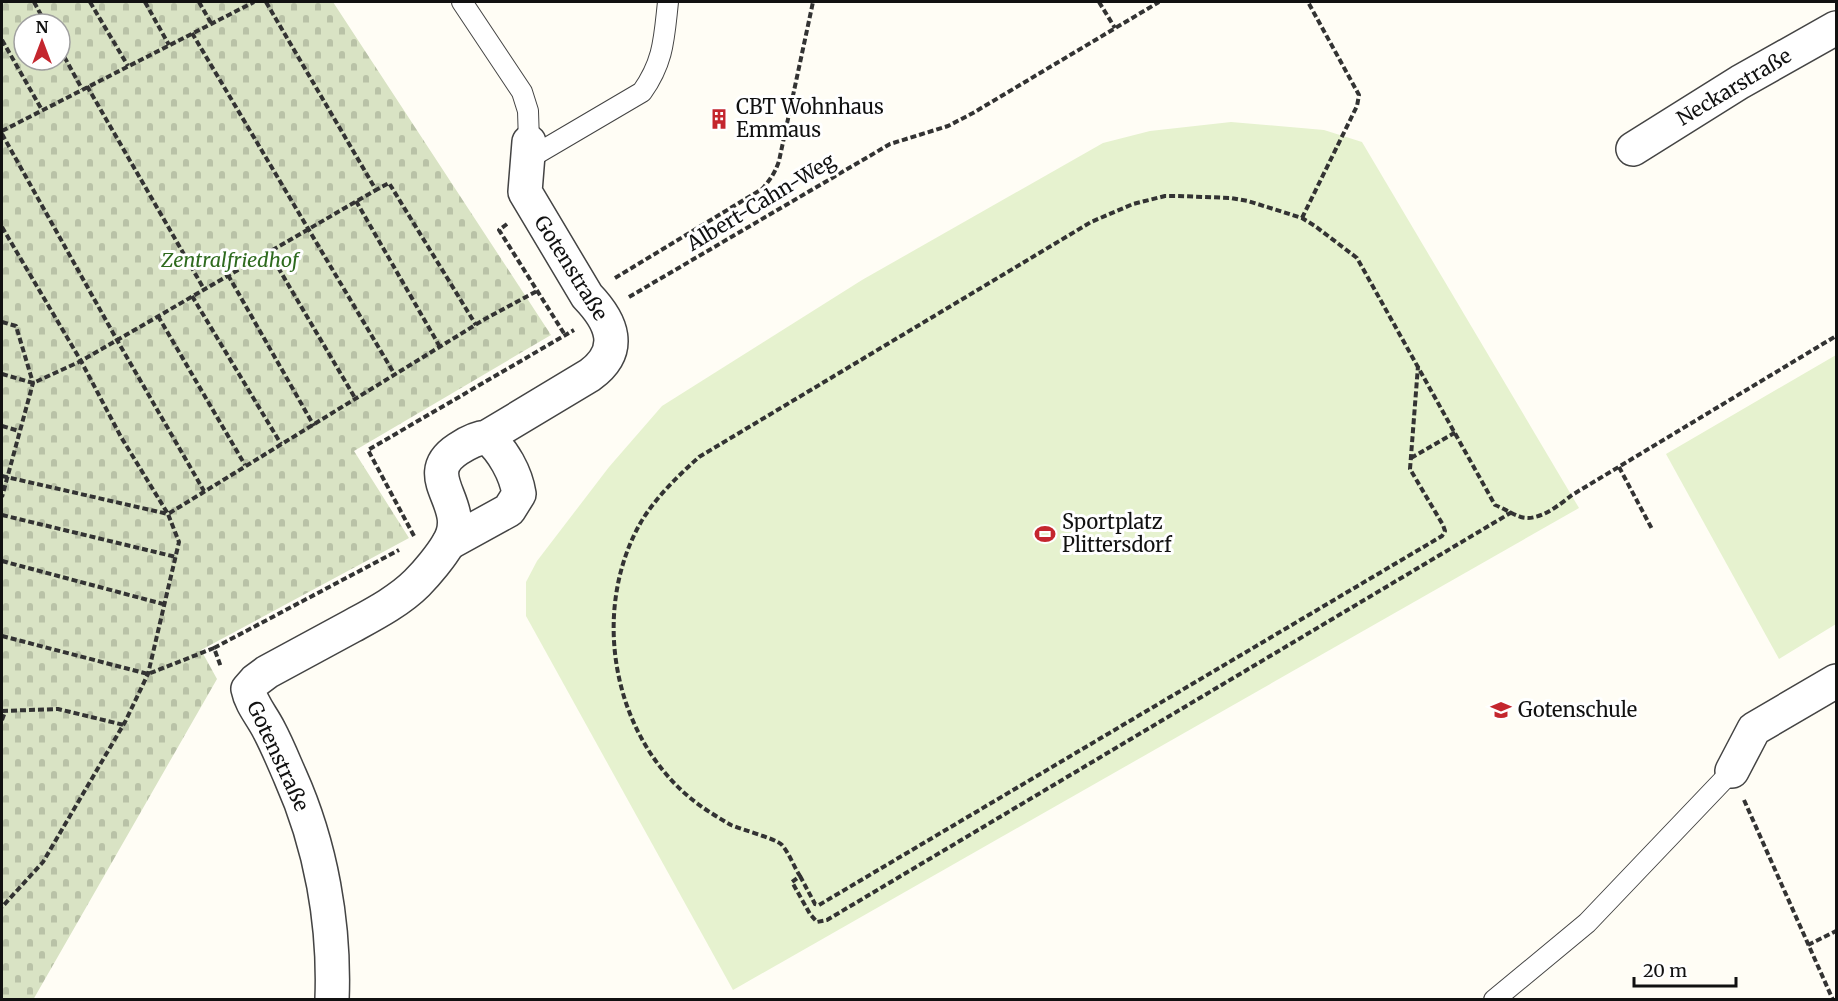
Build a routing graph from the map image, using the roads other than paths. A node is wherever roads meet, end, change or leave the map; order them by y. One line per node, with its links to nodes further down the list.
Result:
1 (462, 2): 5 (lane)
2 (668, 2): 5 (lane)
3 (1836, 28): 4 (street, Neckarstraße)
4 (1634, 149)
5 (528, 151): 6 (street, Gotenstraße)
6 (487, 437): 7 (street, Gotenstraße); 7 (street, Gotenstraße)
7 (449, 543): 10 (street, Gotenstraße)
8 (1836, 681): 9 (street)
9 (1732, 771): 11 (lane)
10 (332, 999)
11 (1494, 999)

